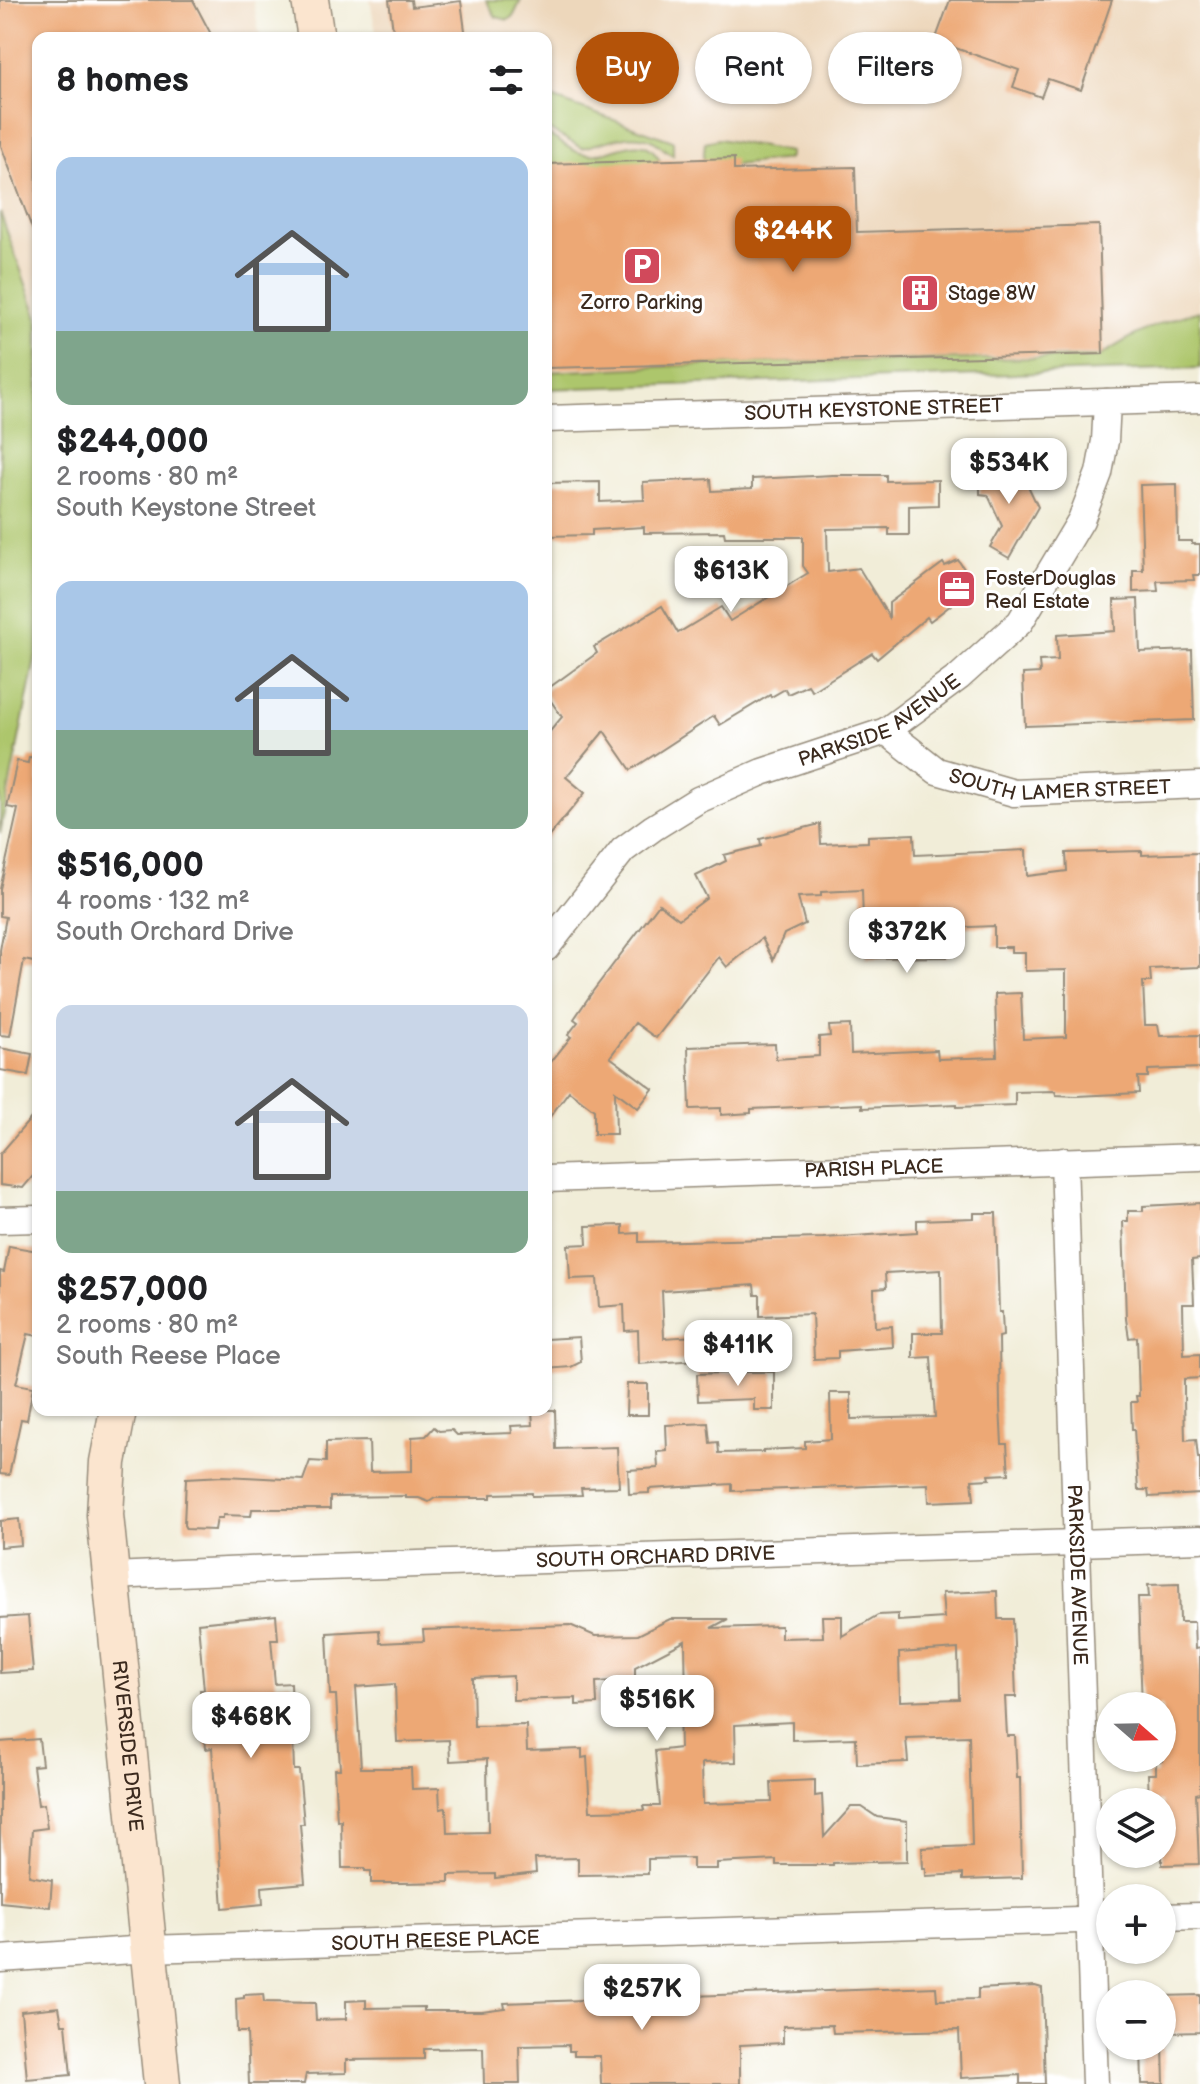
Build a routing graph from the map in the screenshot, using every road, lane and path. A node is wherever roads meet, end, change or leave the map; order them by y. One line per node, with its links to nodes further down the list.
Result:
1 (310, 0): 2 (main road)
2 (315, 32)
3 (1200, 399): 4 (street, SOUTH KEYSTONE STREET)
4 (1107, 402): 5 (street, SOUTH KEYSTONE STREET); 6 (street, PARKSIDE AVENUE)
5 (552, 419)
6 (886, 731): 7 (street, SOUTH LAMER STREET); 8 (street, PARKSIDE AVENUE)
7 (1200, 785)
8 (552, 940)
9 (1200, 1157): 10 (street, PARISH PLACE)
10 (1064, 1161): 11 (street, PARISH PLACE); 16 (street, PARKSIDE AVENUE)
11 (552, 1179)
12 (32, 1219): 13 (street)
13 (0, 1220)
14 (117, 1416): 17 (main road, RIVERSIDE DRIVE)
15 (1200, 1539): 16 (street, SOUTH ORCHARD DRIVE)
16 (1077, 1544): 17 (street, SOUTH ORCHARD DRIVE); 18 (street, PARKSIDE AVENUE)
17 (112, 1576): 22 (main road, RIVERSIDE DRIVE)
18 (1098, 1884)
19 (1200, 1916): 20 (street)
20 (1176, 1917)
21 (1096, 1919): 22 (street, SOUTH REESE PLACE)
22 (148, 1949): 23 (street, SOUTH REESE PLACE); 25 (main road, RIVERSIDE DRIVE)
23 (0, 1959)
24 (1099, 1964): 26 (street, PARKSIDE AVENUE)
25 (162, 2084)
26 (1095, 2084)

